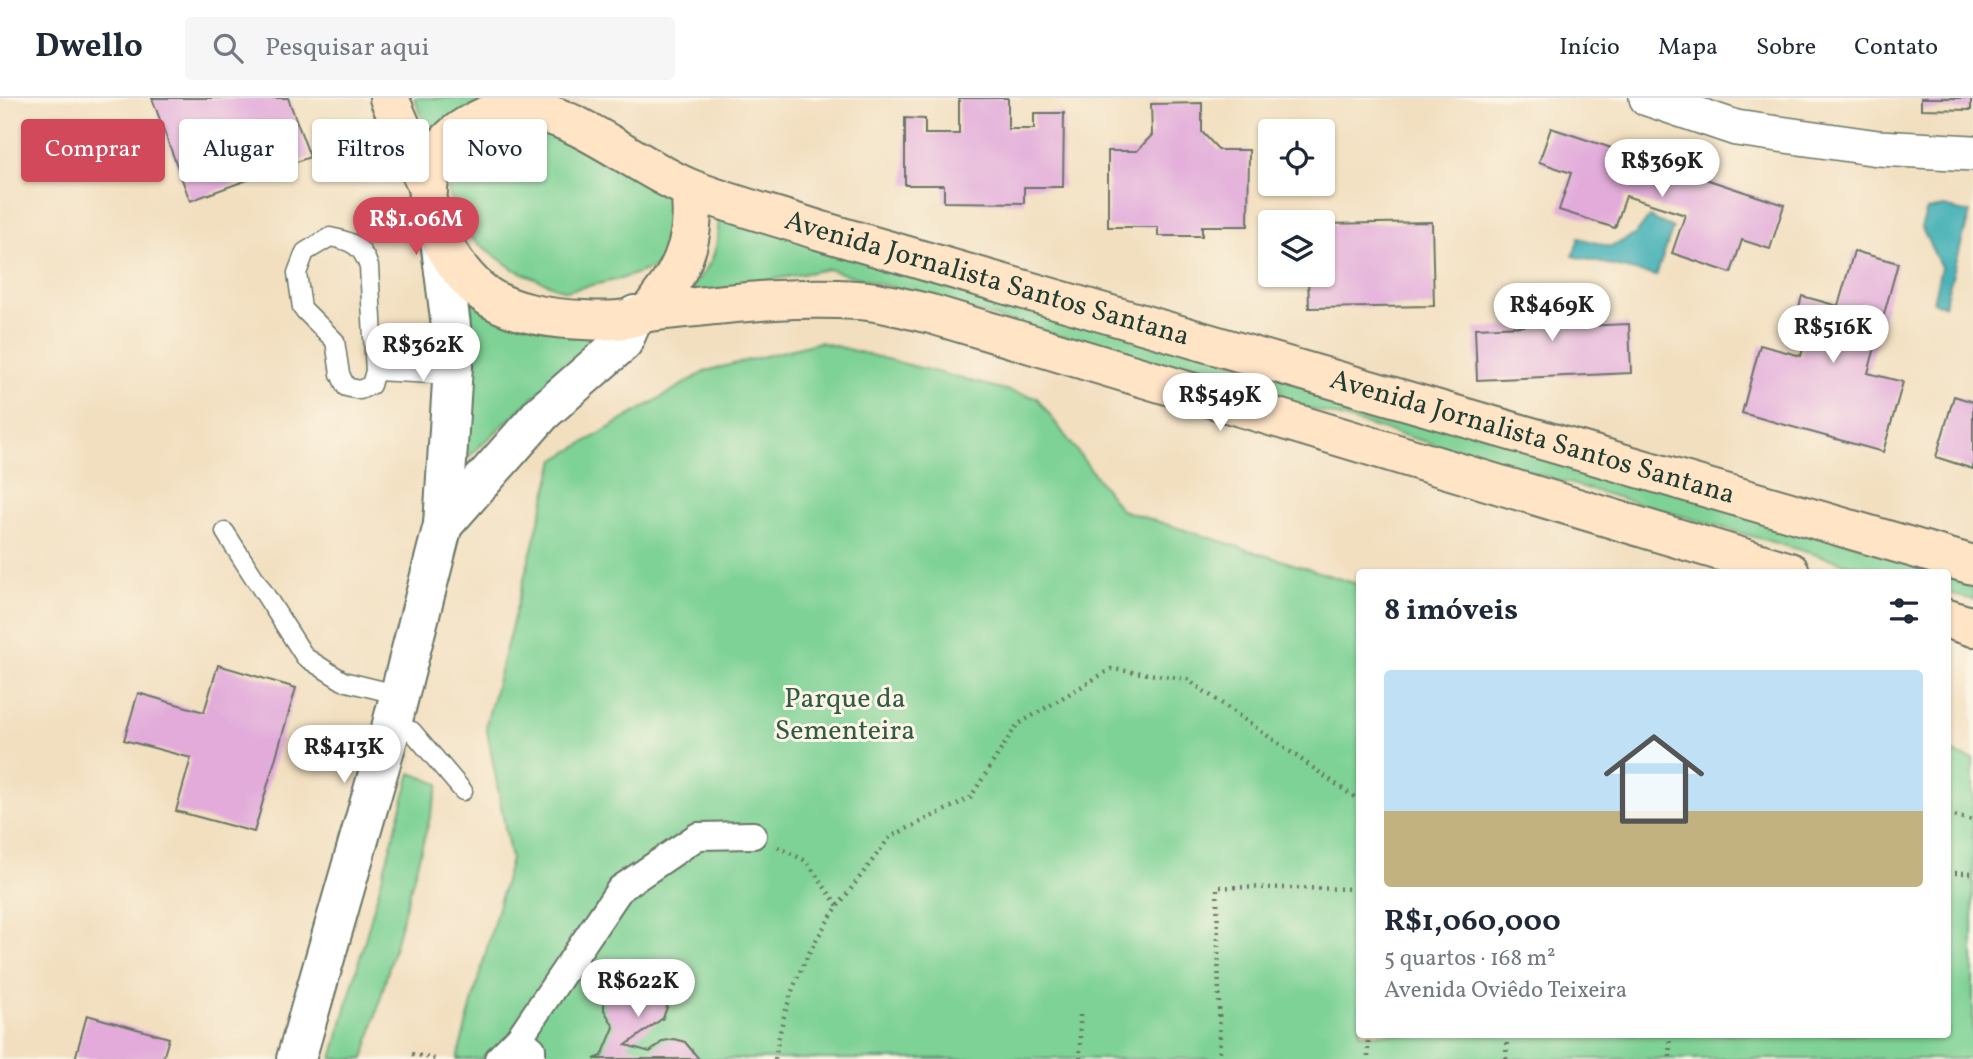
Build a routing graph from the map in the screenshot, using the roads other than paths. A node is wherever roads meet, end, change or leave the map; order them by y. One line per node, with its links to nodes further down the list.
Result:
1 (389, 98): 6 (main road)
2 (1647, 98): 4 (street)
3 (537, 104): 6 (main road); 7 (main road)
4 (1738, 113): 5 (street)
5 (1973, 153)
6 (428, 188): 8 (main road)
7 (690, 188): 9 (main road); 14 (main road, Avenida Jornalista Santos Santana)
8 (440, 240): 9 (main road); 11 (street)
9 (641, 314): 12 (street); 15 (main road, Avenida Jornalista Santos Santana)
10 (375, 371): 10 (lane); 11 (lane)
11 (453, 375): 12 (street)
12 (443, 525): 18 (street)
13 (225, 531): 18 (lane)
14 (1973, 565)
15 (1780, 569)
16 (1951, 620): 17 (main road)
17 (1973, 627)
18 (396, 711): 19 (lane); 22 (street)
19 (463, 791)
20 (753, 835): 21 (street)
21 (525, 1049): 23 (street)
22 (296, 1059)
23 (498, 1059)

